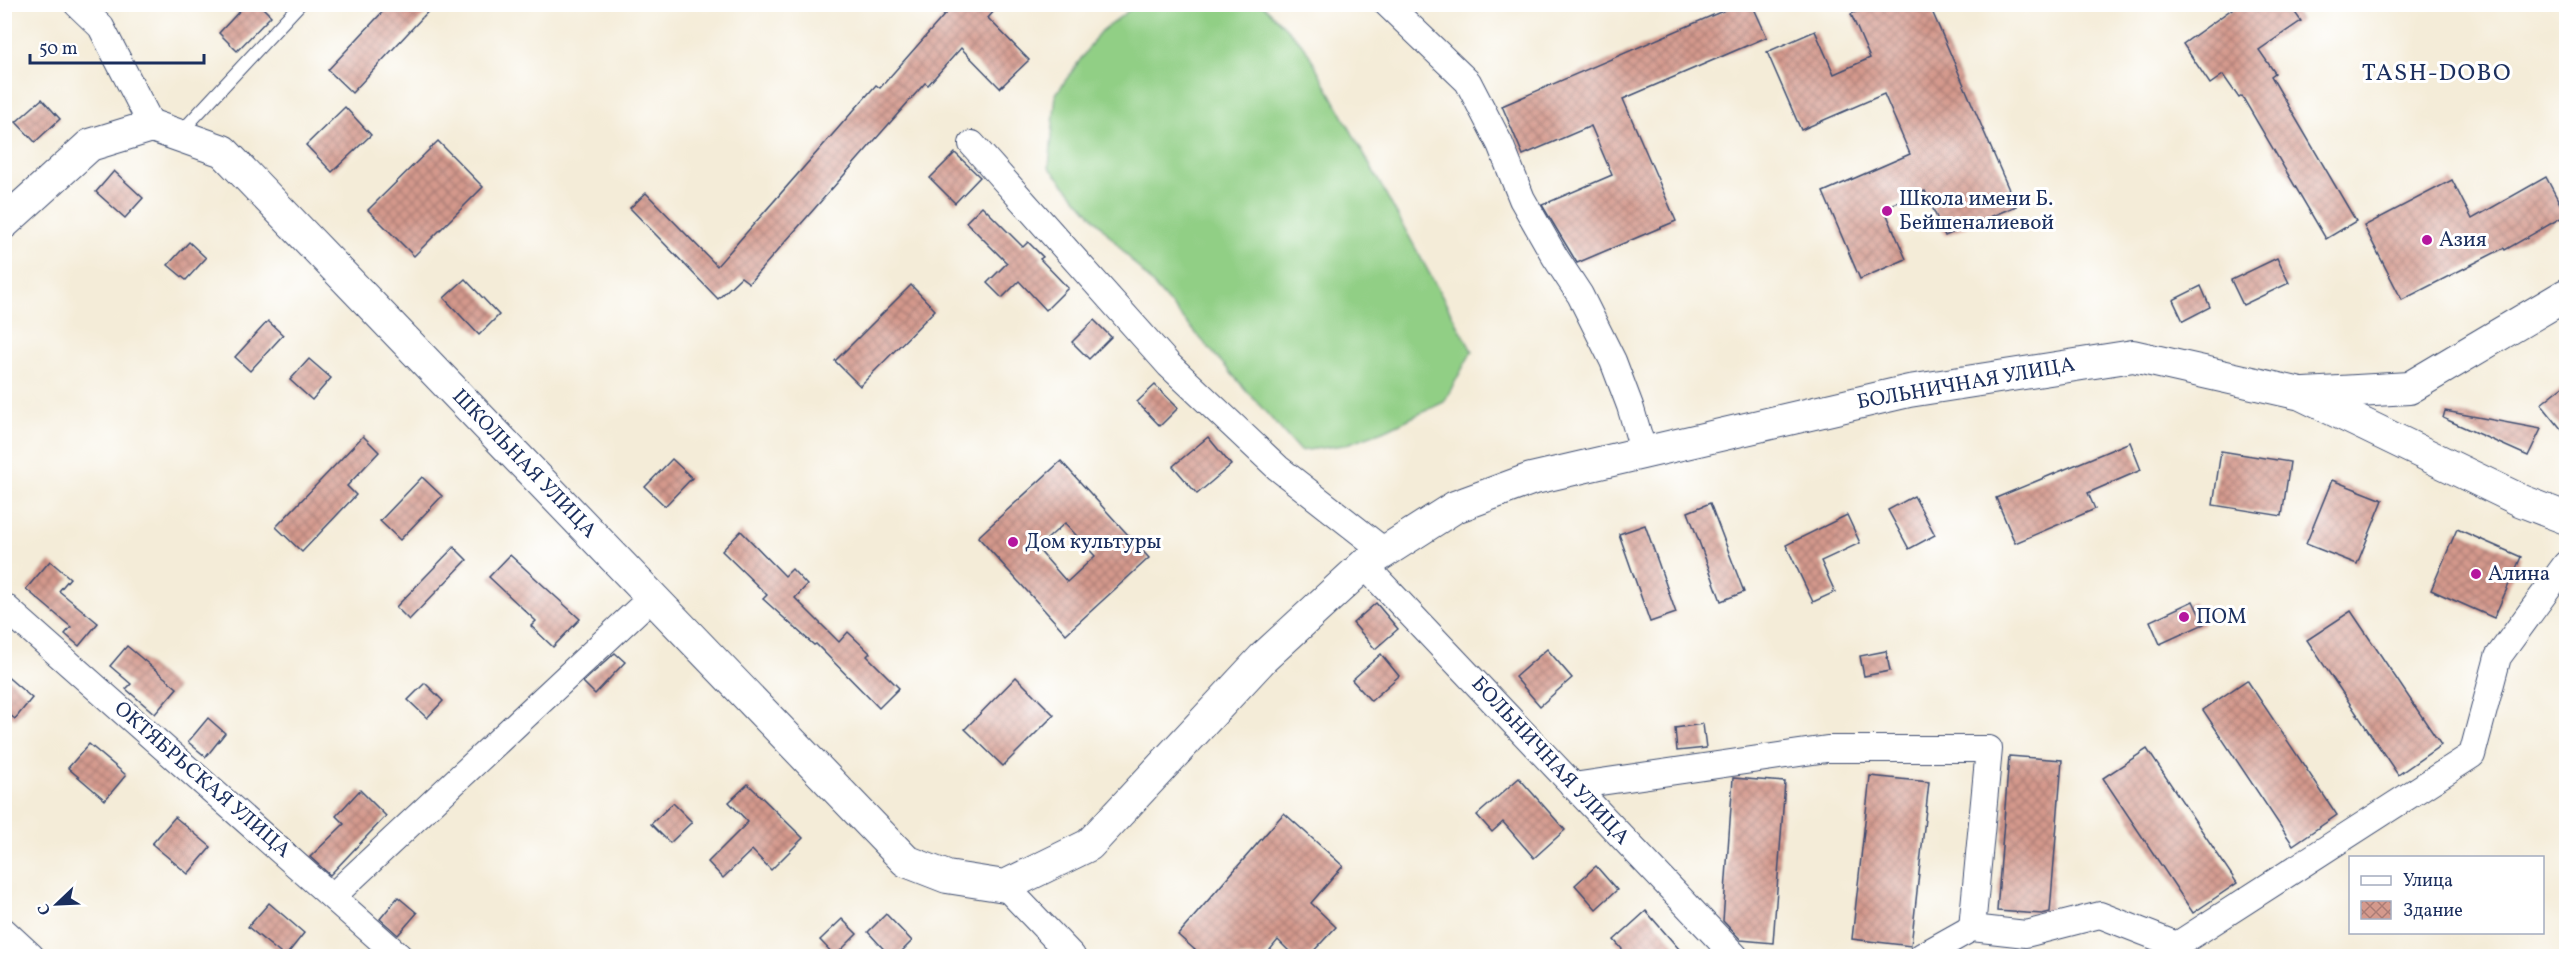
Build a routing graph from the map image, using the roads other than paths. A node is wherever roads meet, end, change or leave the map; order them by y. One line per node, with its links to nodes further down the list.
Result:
1 (77, 4): 4 (street)
2 (300, 4): 4 (lane)
3 (1387, 4): 9 (street)
4 (165, 131): 6 (street); 13 (street, ШКОЛЬНАЯ УЛИЦА)
5 (972, 144): 11 (street)
6 (4, 223)
7 (2566, 294): 8 (street)
8 (2301, 394): 9 (street, БОЛЬНИЧНАЯ УЛИЦА); 10 (street, БОЛЬНИЧНАЯ УЛИЦА)
9 (1644, 453): 11 (street, БОЛЬНИЧНАЯ УЛИЦА)
10 (2566, 518)
11 (1374, 558): 15 (street, БОЛЬНИЧНАЯ УЛИЦА); 16 (street, БОЛЬНИЧНАЯ УЛИЦА)
12 (2566, 564): 18 (street)
13 (652, 597): 16 (street, ШКОЛЬНАЯ УЛИЦА); 17 (street)
14 (4, 606): 17 (street, ОКТЯБРЬСКАЯ УЛИЦА)
15 (1573, 786): 18 (street); 23 (street, БОЛЬНИЧНАЯ УЛИЦА)
16 (1005, 886): 22 (street)
17 (333, 896): 21 (street, ОКТЯБРЬСКАЯ УЛИЦА)
18 (1972, 928): 24 (street)
19 (4, 931): 20 (street)
20 (30, 957)
21 (399, 957)
22 (1072, 957)
23 (1735, 957)
24 (1922, 957)

